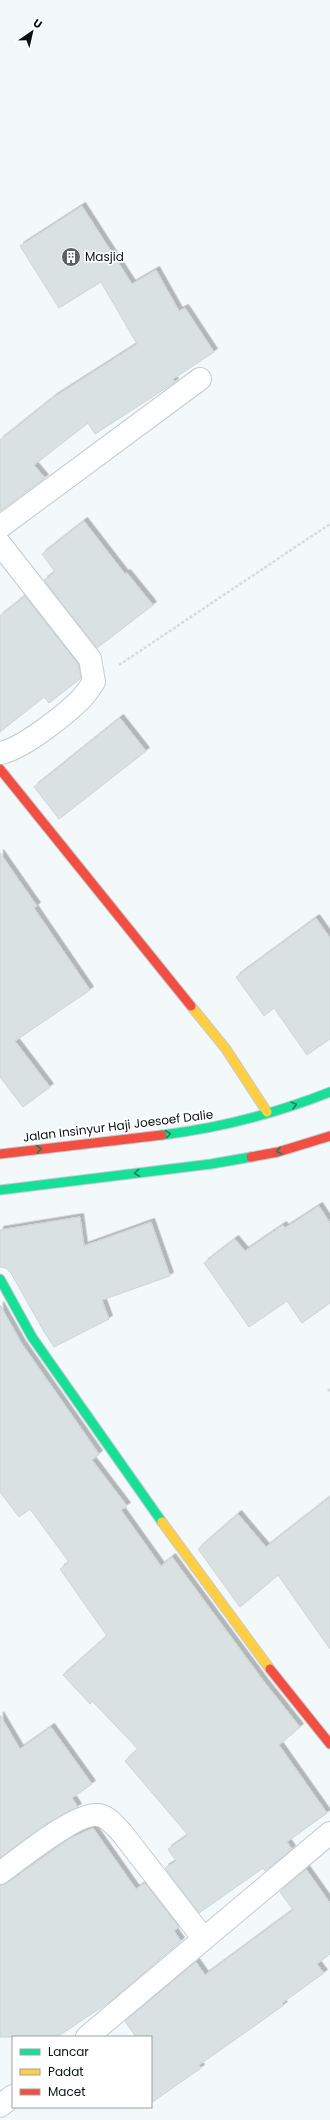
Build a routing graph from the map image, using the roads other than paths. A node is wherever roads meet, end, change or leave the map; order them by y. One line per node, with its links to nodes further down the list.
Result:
1 (200, 379): 2 (street)
2 (0, 527)
3 (0, 544): 4 (street)
4 (0, 753)
5 (3, 776): 7 (street)
6 (330, 1092): 7 (street, Jalan Insinyur Haji Joesoef Dalie, one-way to 6)
7 (267, 1112): 9 (street, Jalan Insinyur Haji Joesoef Dalie, one-way to 7)
8 (330, 1136): 10 (street, one-way to 10)
9 (0, 1154)
10 (0, 1190)
11 (0, 1279): 12 (street)
12 (330, 1744)
13 (330, 1833): 15 (street)
14 (0, 1873): 15 (street)
15 (204, 1939): 16 (street)
16 (88, 2036)
17 (12, 2097): 18 (street)
18 (0, 2106)

